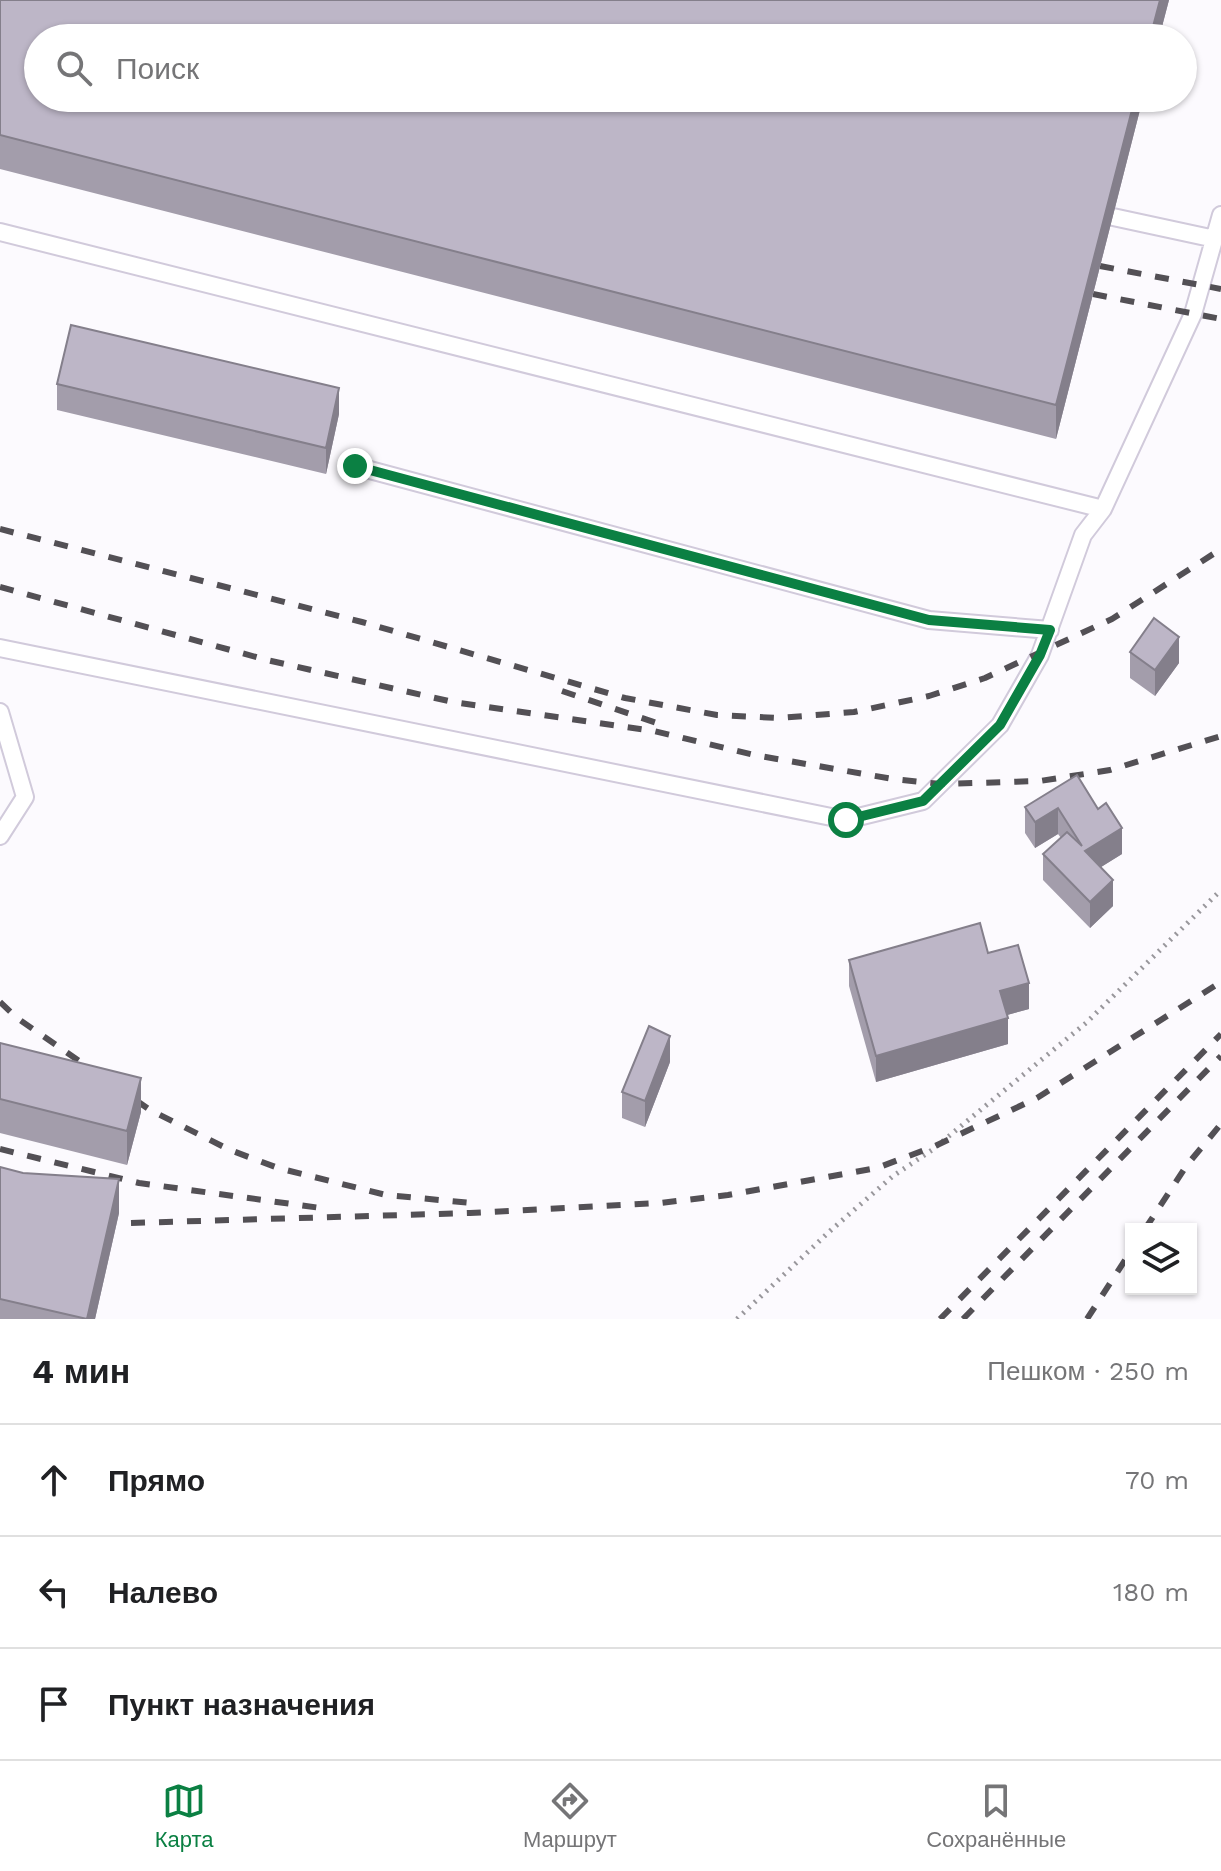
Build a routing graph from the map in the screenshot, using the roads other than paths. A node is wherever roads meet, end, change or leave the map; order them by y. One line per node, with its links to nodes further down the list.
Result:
1 (1221, 215): 4 (lane)
2 (1113, 217): 4 (lane)
3 (0, 232): 6 (lane)
4 (1215, 239): 6 (lane)
5 (355, 466): 7 (lane)
6 (1103, 509): 7 (lane)
7 (1050, 630): 8 (lane)
8 (0, 648)
9 (0, 712): 10 (lane)
10 (0, 836)

